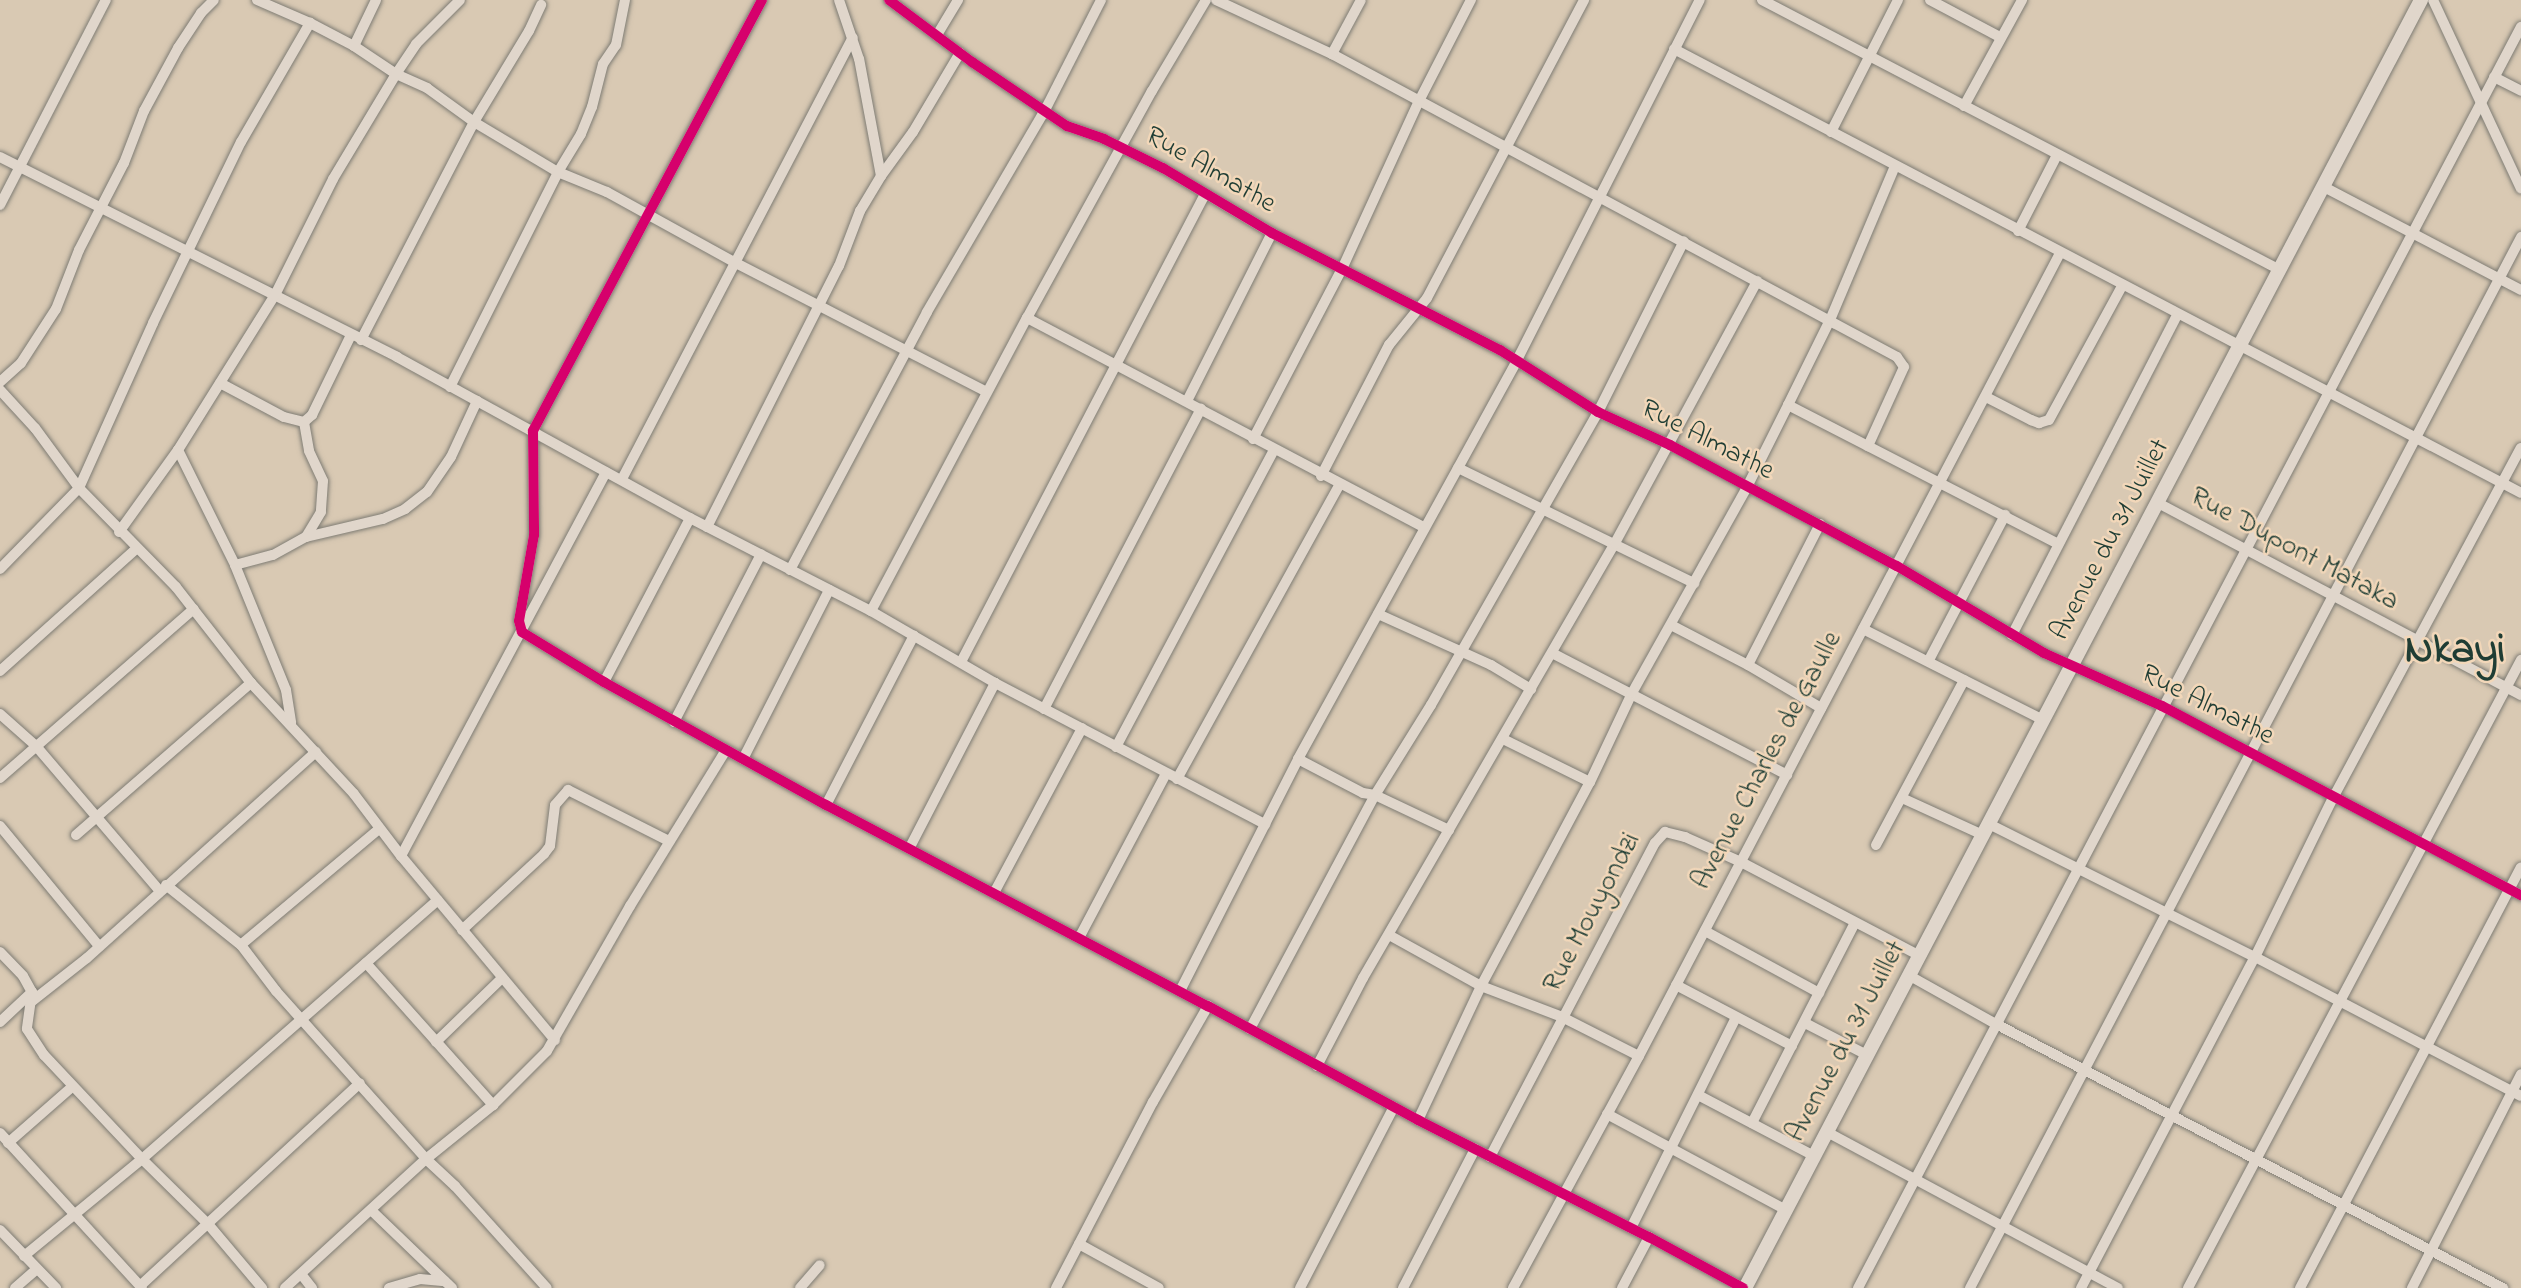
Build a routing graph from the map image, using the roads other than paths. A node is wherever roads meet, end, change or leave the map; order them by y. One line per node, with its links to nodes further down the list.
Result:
1 (214, 0): 57 (street)
2 (257, 0): 25 (street)
3 (376, 0): 30 (street)
4 (459, 0): 35 (street)
5 (625, 0): 50 (street)
6 (762, 0): 58 (street)
7 (839, 0): 29 (street)
8 (889, 0): 27 (street, Rue Almathe)
9 (958, 0): 27 (street)
10 (1101, 0): 41 (street)
11 (1206, 0): 44 (street)
12 (1216, 0): 33 (street)
13 (1362, 0): 33 (street)
14 (1471, 0): 38 (street)
15 (1584, 0): 45 (street)
16 (1700, 0): 31 (street)
17 (1762, 0): 34 (street)
18 (1898, 0): 34 (street)
19 (1930, 0): 28 (street)
20 (2022, 0): 28 (street)
21 (2421, 0): 52 (street, Avenue du 31 Juillet)
22 (2433, 0): 39 (street)
23 (102, 2): 48 (street)
24 (541, 5): 42 (street)
25 (310, 23): 30 (street); 64 (street)
26 (2521, 27): 36 (street)
27 (937, 35): 32 (street, Rue Almathe)
28 (2000, 37): 40 (street)
29 (852, 38): 51 (street); 66 (street)
30 (354, 46): 35 (street)
31 (1674, 49): 43 (street); 55 (street)
32 (960, 53): 41 (street, Rue Almathe); 51 (street)
33 (1332, 54): 38 (street)
34 (1869, 56): 40 (street); 43 (street)
35 (396, 74): 42 (street); 73 (street)
36 (2494, 77): 37 (street); 39 (street)
37 (2521, 91)
38 (1418, 103): 45 (street); 67 (street)
39 (2479, 105): 53 (street); 61 (street)
40 (1964, 106): 46 (street)
41 (1044, 112): 44 (street, Rue Almathe); 81 (street)
42 (474, 122): 50 (street); 79 (street)
43 (1831, 132): 49 (street)
44 (1123, 147): 54 (street, Rue Almathe); 77 (street)
45 (1504, 147): 55 (street); 75 (street)
46 (2057, 155): 59 (street); 68 (street)
47 (0, 157): 48 (street)
48 (19, 164): 56 (street); 57 (street)
49 (1895, 166): 59 (street); 78 (street)
50 (558, 172): 58 (street); 86 (street)
51 (881, 176): 74 (street)
52 (2324, 187): 61 (street); 68 (street, Avenue du 31 Juillet)
53 (2521, 189)
54 (1205, 194): 60 (street, Rue Almathe); 83 (street)
55 (1599, 195): 63 (street); 82 (street)
56 (0, 205)
57 (102, 209): 64 (street); 84 (street)
58 (647, 214): 66 (street); 97 (street)
59 (2018, 231): 65 (street)
60 (1272, 233): 67 (street, Rue Almathe); 92 (street)
61 (2413, 233): 69 (street); 89 (street)
62 (2521, 237): 69 (street)
63 (1684, 241): 70 (street); 95 (street)
64 (189, 251): 73 (street); 113 (street)
65 (2060, 253): 71 (street); 90 (street, Avenue Charles de Gaulle)
66 (734, 262): 74 (street); 108 (street)
67 (1342, 269): 75 (street, Rue Almathe); 99 (street)
68 (2280, 270): 80 (street, Avenue du 31 Juillet)
69 (2498, 279): 72 (street); 98 (street)
70 (1757, 281): 78 (street); 100 (street)
71 (2122, 286): 76 (street); 90 (street)
72 (2521, 290)
73 (275, 295): 79 (street); 85 (street)
74 (819, 306): 81 (street); 120 (street)
75 (1418, 306): 82 (street, Rue Almathe); 107 (street)
76 (2177, 315): 80 (street); 125 (street)
77 (1027, 318): 83 (street); 88 (street)
78 (1830, 320): 93 (street); 101 (street)
79 (356, 338): 86 (street); 96 (street)
80 (2240, 347): 89 (street); 115 (street, Avenue du 31 Juillet)
81 (907, 349): 88 (street); 132 (street)
82 (1516, 362): 95 (street, Rue Almathe); 105 (street)
83 (1117, 366): 92 (street); 150 (street)
84 (0, 382)
85 (220, 383): 96 (street); 103 (street)
86 (450, 387): 91 (street)
87 (0, 390): 113 (street)
88 (987, 392): 138 (street)
89 (2330, 393): 98 (street); 127 (street)
90 (1986, 397): 109 (street, Avenue Charles de Gaulle)
91 (477, 401): 97 (street); 123 (street)
92 (1187, 401): 94 (street)
93 (1788, 405): 101 (street); 112 (street)
94 (1201, 410): 99 (street); 164 (street)
95 (1598, 412): 100 (street, Rue Almathe); 116 (street)
96 (304, 422): 123 (street)
97 (533, 431): 106 (street); 142 (street)
98 (2414, 437): 110 (street); 135 (street)
99 (1253, 439): 104 (street)
100 (1670, 445): 112 (street, Rue Almathe); 124 (street)
101 (1868, 446): 109 (street)
102 (2521, 447): 110 (street)
103 (178, 450): 122 (street); 129 (street)
104 (1273, 450): 107 (street); 172 (street)
105 (1458, 468): 116 (street); 121 (street)
106 (606, 472): 108 (street); 142 (street)
107 (1321, 476): 111 (street)
108 (622, 479): 118 (street)
109 (1940, 482): 117 (street); 130 (street, Avenue Charles de Gaulle)
110 (2501, 483): 114 (street); 145 (street)
111 (1339, 485): 121 (street); 181 (street)
112 (1747, 487): 119 (street, Rue Almathe); 133 (street)
113 (79, 488): 122 (street); 131 (street)
114 (2521, 493)
115 (2158, 503): 127 (street, Rue Dupont Mataka); 151 (street, Avenue du 31 Juillet)
116 (1541, 510): 124 (street); 146 (street)
117 (2005, 515): 125 (street); 136 (street)
118 (690, 518): 120 (street); 156 (street)
119 (1820, 524): 130 (street, Rue Almathe); 152 (street)
120 (707, 527): 128 (street)
121 (1424, 527): 139 (street)
122 (119, 531): 126 (street)
123 (306, 537): 129 (street)
124 (1615, 543): 133 (street); 147 (street)
125 (2058, 544): 144 (street)
126 (136, 549): 137 (street); 153 (street)
127 (2247, 549): 135 (street, Rue Dupont Mataka); 162 (street)
128 (761, 554): 132 (street); 167 (street)
129 (235, 565): 168 (street)
130 (1897, 566): 136 (street, Rue Almathe); 141 (street, Avenue Charles de Gaulle)
131 (0, 569)
132 (790, 570): 134 (street)
133 (1694, 583): 140 (street)
134 (829, 590): 138 (street); 176 (street)
135 (2332, 597): 145 (street, Rue Dupont Mataka); 175 (street)
136 (1957, 602): 144 (street, Rue Almathe); 148 (street)
137 (194, 609): 155 (street); 171 (street)
138 (871, 611): 143 (street)
139 (1378, 614): 146 (street); 177 (street)
140 (1671, 625): 152 (street); 160 (street)
141 (1863, 629): 148 (street); 163 (street, Avenue Charles de Gaulle)
142 (522, 632): 156 (street); 198 (street)
143 (914, 635): 150 (street); 186 (street)
144 (2012, 635): 151 (street, Rue Almathe)
145 (2418, 642): 158 (street, Rue Dupont Mataka); 185 (street)
146 (1461, 651): 159 (street); 183 (street)
147 (1552, 653): 159 (street); 160 (street)
148 (1928, 660): 154 (street)
149 (2521, 660): 158 (street)
150 (961, 662): 157 (street)
151 (2072, 664): 162 (street, Rue Almathe); 166 (street, Avenue du 31 Juillet)
152 (1748, 665): 163 (street)
153 (0, 671)
154 (1964, 680): 166 (street); 184 (street)
155 (251, 682): 168 (street); 187 (street)
156 (604, 682): 167 (street)
157 (995, 683): 164 (street); 197 (street)
158 (2507, 687): 161 (street, Rue Dupont Mataka); 196 (street)
159 (1531, 689): 170 (street)
160 (1632, 694): 179 (street); 182 (street)
161 (2521, 695)
162 (2162, 706): 175 (street, Rue Almathe); 200 (street)
163 (1821, 708): 179 (street, Avenue Charles de Gaulle)
164 (1044, 709): 169 (street)
165 (0, 715): 171 (street)
166 (2043, 720): 192 (street, Avenue du 31 Juillet)
167 (674, 722): 173 (street)
168 (290, 723): 174 (street)
169 (1082, 728): 172 (street); 204 (street)
170 (1503, 739): 182 (street); 191 (street)
171 (36, 746): 180 (street); 187 (street)
172 (1116, 747): 178 (street)
173 (726, 750): 176 (street); 194 (street)
174 (316, 752): 190 (street); 202 (street)
175 (2248, 753): 185 (street, Rue Almathe); 207 (street)
176 (743, 759): 186 (street)
177 (1298, 759): 183 (street); 188 (street)
178 (1166, 774): 181 (street); 212 (street)
179 (1787, 775): 199 (street, Avenue Charles de Gaulle)
180 (0, 778)
181 (1177, 779): 188 (street)
182 (1590, 782): 222 (street)
183 (1375, 795): 191 (street); 234 (street)
184 (1902, 798): 192 (street); 195 (street)
185 (2333, 798): 196 (street, Rue Almathe); 217 (street)
186 (826, 805): 197 (street)
187 (98, 815): 193 (street); 202 (street)
188 (1265, 824): 223 (street)
189 (0, 826): 214 (street)
190 (379, 829): 198 (street); 213 (street)
191 (1448, 830): 211 (street)
192 (1986, 830): 200 (street); 216 (street, Avenue du 31 Juillet)
193 (76, 835)
194 (669, 841): 209 (street); 235 (street)
195 (1876, 845)
196 (2422, 845): 203 (street, Rue Almathe); 226 (street)
197 (910, 847): 204 (street)
198 (401, 856): 206 (street)
199 (1741, 863): 208 (street, Rue Mouyondzi); 210 (street, Avenue Charles de Gaulle); 228 (street, Rue Mouyondzi)
200 (2078, 867): 207 (street); 233 (street)
201 (2521, 867): 203 (street)
202 (162, 888): 213 (street); 214 (street)
203 (2510, 889): 205 (street, Rue Almathe); 238 (street)
204 (993, 893): 212 (street)
205 (2521, 895)
206 (438, 900): 209 (street); 218 (street)
207 (2168, 913): 217 (street); 242 (street)
208 (1855, 923): 216 (street, Rue Mouyondzi); 224 (street)
209 (462, 930): 220 (street)
210 (1704, 931): 221 (street, Avenue Charles de Gaulle); 224 (street)
211 (1389, 935): 222 (street); 241 (street)
212 (1079, 938): 223 (street)
213 (241, 945): 230 (street)
214 (99, 946): 225 (street)
215 (0, 952): 225 (street)
216 (1920, 956): 219 (street, Avenue du 31 Juillet)
217 (2255, 957): 226 (street); 251 (street)
218 (366, 963): 230 (street); 236 (street)
219 (1910, 976): 233 (street); 239 (street, Avenue du 31 Juillet)
220 (502, 978): 235 (street); 236 (street)
221 (1676, 985): 229 (street); 240 (street, Avenue Charles de Gaulle)
222 (1481, 986): 228 (street); 252 (street)
223 (1180, 991): 227 (street)
224 (1819, 993): 232 (street)
225 (31, 997): 231 (street); 245 (street)
226 (2340, 1001): 238 (street); 260 (street)
227 (1208, 1006): 234 (street); 274 (street)
228 (1562, 1017): 240 (street); 259 (street, Rue Mouyondzi)
229 (1735, 1019): 237 (street); 246 (street)
230 (303, 1020): 244 (street); 261 (street)
231 (0, 1022)
232 (1805, 1023): 237 (street); 239 (street)
233 (1996, 1024): 242 (street); 263 (street)
234 (1250, 1029): 241 (street)
235 (555, 1040): 248 (street)
236 (436, 1042): 248 (street)
237 (1792, 1046): 253 (street)
238 (2427, 1048): 247 (street); 265 (street)
239 (1867, 1055): 254 (street, Avenue du 31 Juillet)
240 (1639, 1056): 250 (street, Avenue Charles de Gaulle)
241 (1317, 1066): 249 (street)
242 (2084, 1069): 251 (street); 270 (street)
243 (2521, 1074): 247 (street)
244 (360, 1083): 262 (street); 269 (street)
245 (73, 1086): 255 (street); 261 (street)
246 (1698, 1094): 253 (street); 256 (street)
247 (2516, 1094): 275 (street)
248 (493, 1105): 262 (street)
249 (1394, 1108): 252 (street); 293 (street)
250 (1607, 1114): 256 (street); 264 (street, Avenue Charles de Gaulle)
251 (2170, 1115): 260 (street); 279 (street)
252 (1418, 1120): 257 (street)
253 (1752, 1123): 258 (street)
254 (1827, 1132): 258 (street, Avenue du 31 Juillet); 263 (street)
255 (4, 1138): 268 (street)
256 (1670, 1147): 267 (street); 271 (street)
257 (1475, 1149): 259 (street); 294 (street)
258 (1814, 1156): 267 (street, Avenue du 31 Juillet)
259 (1490, 1157): 264 (street)
260 (2258, 1158): 265 (street); 302 (street)
261 (142, 1159): 268 (street); 269 (street)
262 (426, 1159): 266 (street); 289 (street)
263 (1915, 1180): 270 (street); 298 (street)
264 (1563, 1192): 271 (street); 295 (street, Avenue Charles de Gaulle)
265 (2343, 1204): 275 (street); 303 (street)
266 (372, 1210): 280 (street); 281 (street)
267 (1786, 1210): 297 (street, Avenue du 31 Juillet)
268 (76, 1215): 276 (street); 282 (street)
269 (208, 1224): 282 (street); 285 (street)
270 (2001, 1225): 279 (street); 299 (street)
271 (1631, 1228): 273 (street)
272 (0, 1230): 276 (street)
273 (1649, 1237): 296 (street); 297 (street)
274 (1079, 1244): 291 (street); 292 (street)
275 (2432, 1251): 304 (street); 305 (street)
276 (24, 1256): 278 (street)
277 (820, 1265): 290 (street)
278 (36, 1270): 283 (street); 284 (street)
279 (2088, 1273): 300 (street); 301 (street)
280 (300, 1274): 286 (street); 287 (street)
281 (449, 1285): 288 (street)
282 (141, 1287)
283 (15, 1288)
284 (56, 1288)
285 (262, 1288)
286 (285, 1288)
287 (312, 1288)
288 (389, 1288)
289 (547, 1288)
290 (800, 1288)
291 (1056, 1288)
292 (1159, 1288)
293 (1300, 1288)
294 (1403, 1288)
295 (1513, 1288)
296 (1622, 1288)
297 (1744, 1288)
298 (1858, 1288)
299 (1970, 1288)
300 (2081, 1288)
301 (2118, 1288)
302 (2188, 1288)
303 (2300, 1288)
304 (2412, 1288)
305 (2503, 1288)

